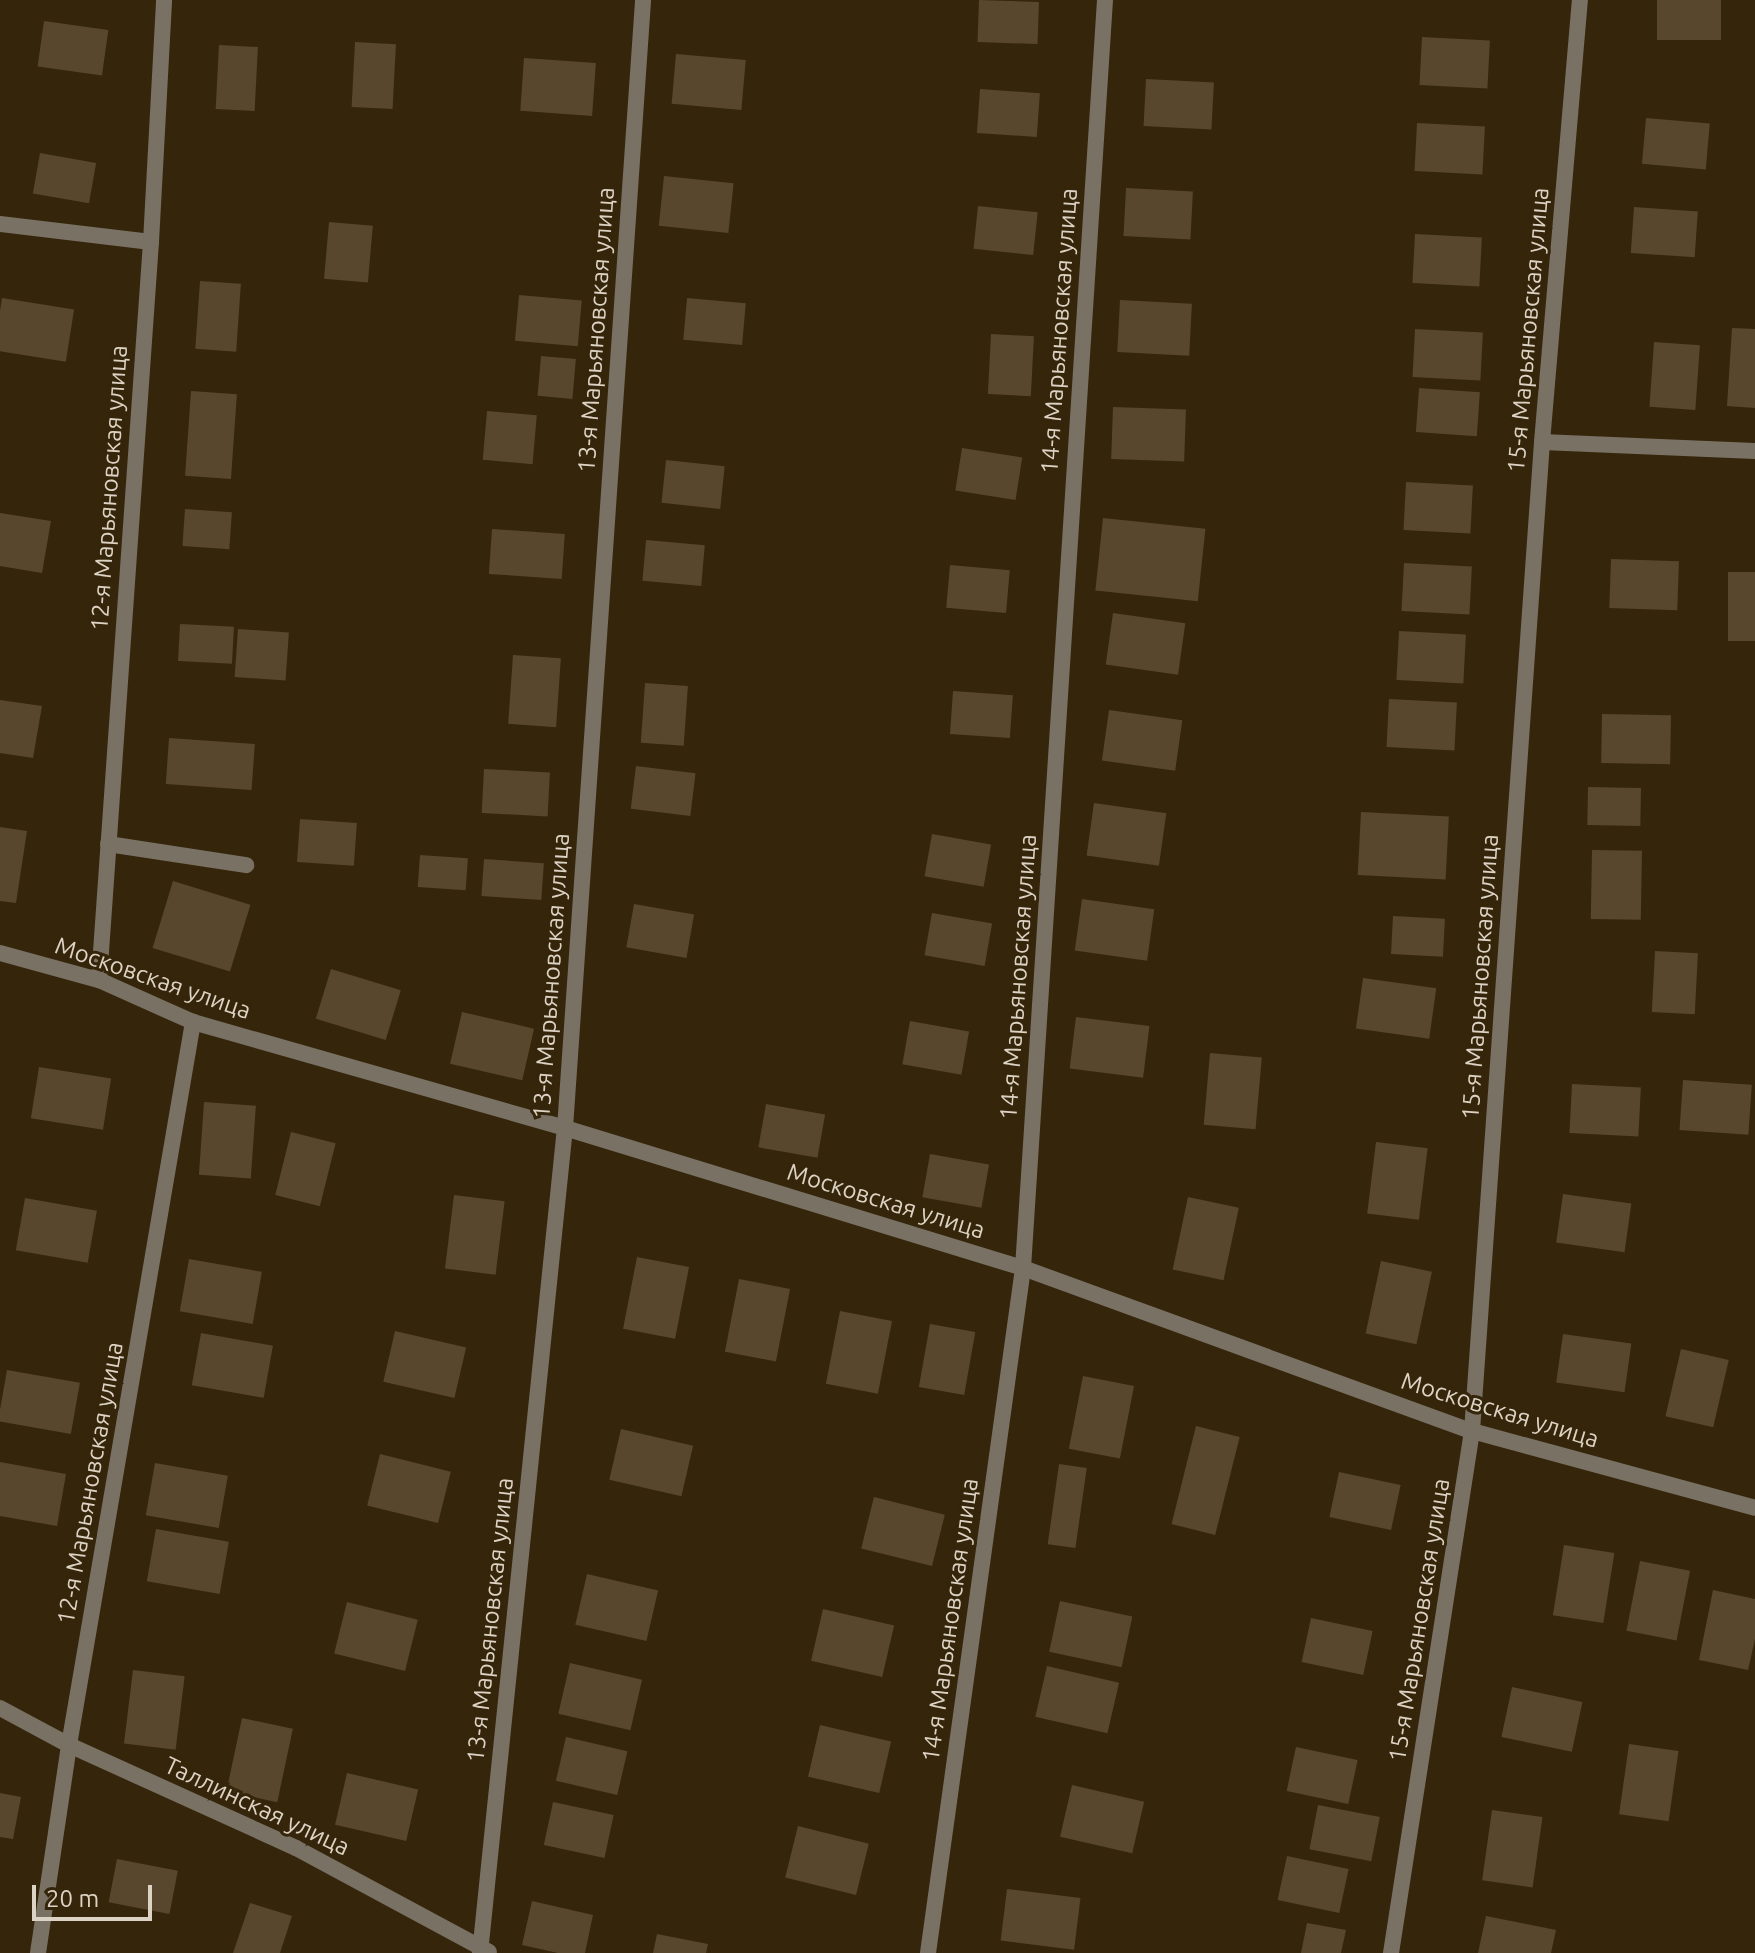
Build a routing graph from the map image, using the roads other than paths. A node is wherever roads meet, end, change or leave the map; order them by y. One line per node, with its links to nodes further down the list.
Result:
1 (164, 0): 6 (street, 12-я Марьяновская улица)
2 (643, 0): 14 (street, 13-я Марьяновская улица)
3 (1105, 0): 15 (street, 14-я Марьяновская улица)
4 (1580, 0): 7 (street, 15-я Марьяновская улица)
5 (0, 224): 6 (street)
6 (151, 242): 9 (street, 12-я Марьяновская улица)
7 (1542, 442): 8 (street); 16 (street, 15-я Марьяновская улица)
8 (1755, 451)
9 (108, 844): 10 (street); 12 (street, 12-я Марьяновская улица)
10 (246, 865)
11 (0, 953): 12 (street, Московская улица)
12 (99, 980): 13 (street, Московская улица)
13 (193, 1022): 14 (street, Московская улица); 19 (street, 12-я Марьяновская улица)
14 (565, 1128): 15 (street, Московская улица); 20 (street, 13-я Марьяновская улица)
15 (1023, 1268): 16 (street, Московская улица); 22 (street, 14-я Марьяновская улица)
16 (1472, 1431): 17 (street, Московская улица); 23 (street, 15-я Марьяновская улица)
17 (1755, 1508)
18 (0, 1708): 19 (street, Таллинская улица)
19 (69, 1745): 20 (street, Таллинская улица); 21 (street, 12-я Марьяновская улица)
20 (484, 1951)
21 (38, 1953)
22 (928, 1953)
23 (1391, 1953)

